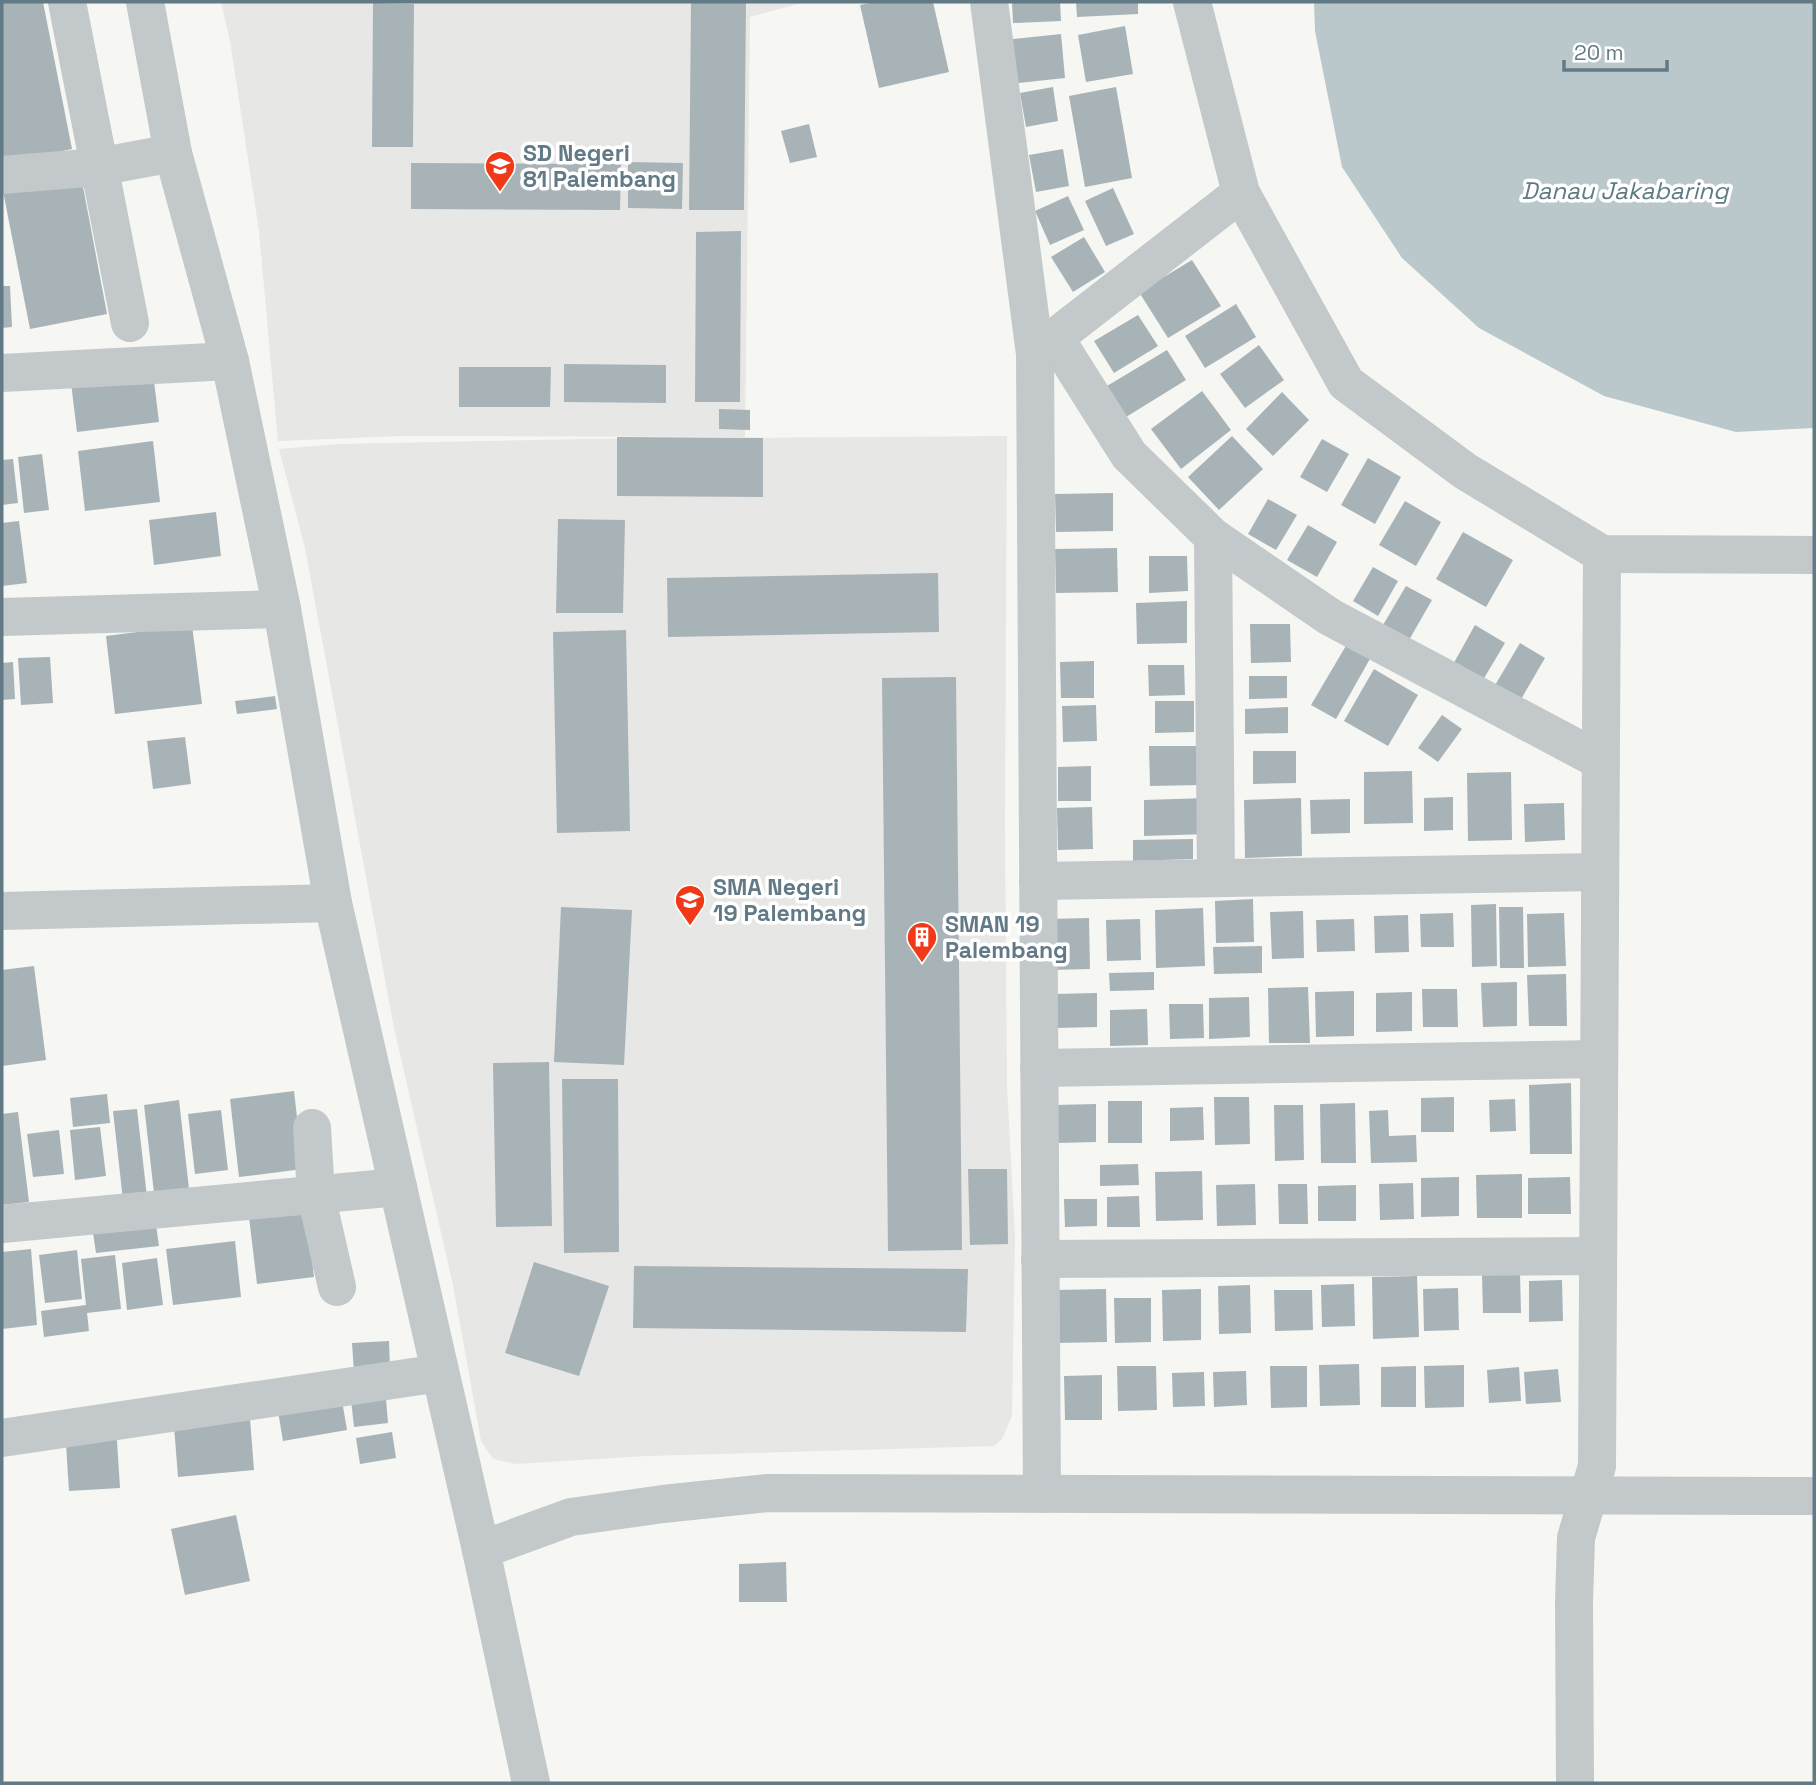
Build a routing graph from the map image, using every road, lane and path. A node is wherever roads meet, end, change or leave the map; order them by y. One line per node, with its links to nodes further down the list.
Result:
1 (67, 2): 6 (street)
2 (145, 2): 5 (street)
3 (989, 2): 10 (street)
4 (1192, 2): 8 (street)
5 (173, 153): 6 (street); 11 (street)
6 (98, 167): 7 (street); 9 (street)
7 (2, 175)
8 (1241, 193): 10 (street); 14 (street)
9 (130, 323)
10 (1045, 346): 13 (street); 21 (street)
11 (230, 361): 12 (street); 16 (street)
12 (2, 373)
13 (1213, 537): 18 (street); 20 (street)
14 (1602, 554): 15 (street); 18 (street)
15 (1814, 555)
16 (282, 608): 17 (street); 22 (street)
17 (2, 617)
18 (1601, 761): 19 (street)
19 (1600, 872): 20 (street); 24 (street)
20 (1216, 878): 21 (street)
21 (1038, 881): 25 (street)
22 (333, 903): 23 (street); 27 (street)
23 (2, 911)
24 (1599, 1059): 25 (street); 30 (street)
25 (1039, 1068): 31 (street)
26 (312, 1128): 28 (street)
27 (398, 1187): 28 (street); 33 (street)
28 (316, 1195): 29 (street); 32 (street)
29 (2, 1224)
30 (1598, 1256): 31 (street); 36 (street)
31 (1040, 1259): 35 (street)
32 (337, 1287)
33 (440, 1374): 34 (street); 38 (street)
34 (2, 1438)
35 (1042, 1494): 36 (street); 38 (street)
36 (1589, 1496): 37 (street); 40 (street)
37 (1814, 1496)
38 (481, 1550): 39 (street)
39 (531, 1783)
40 (1575, 1783)

